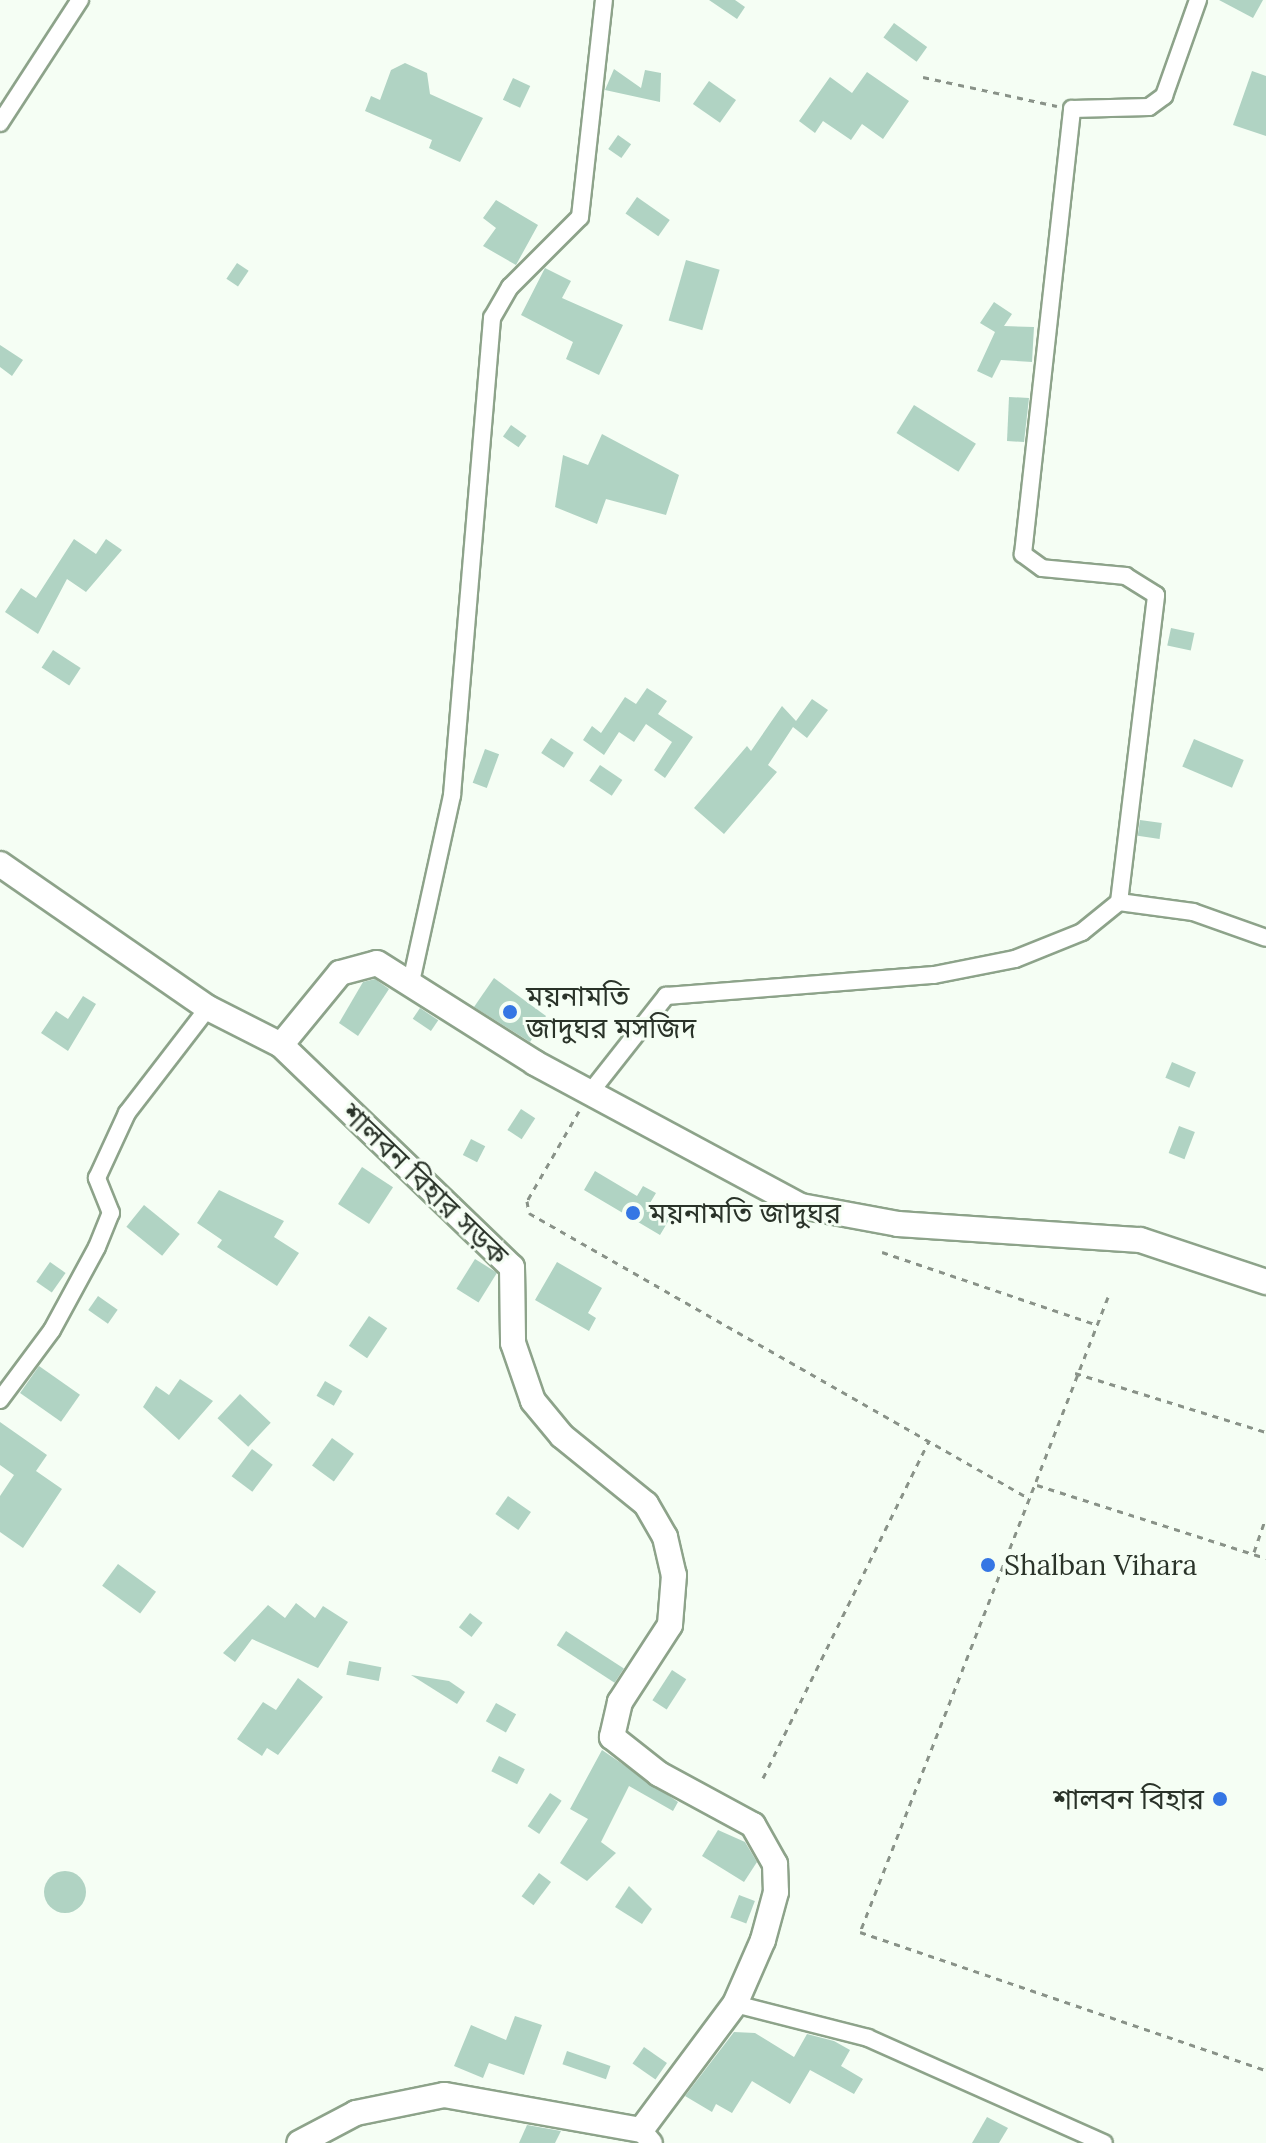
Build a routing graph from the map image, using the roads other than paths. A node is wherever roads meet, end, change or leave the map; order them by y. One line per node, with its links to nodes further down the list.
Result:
1 (80, 0): 4 (street)
2 (604, 0): 8 (street)
3 (1198, 0): 6 (street)
4 (0, 123)
5 (0, 864): 9 (main road)
6 (1119, 902): 7 (street); 11 (street)
7 (1266, 938)
8 (411, 982): 10 (main road); 11 (main road)
9 (208, 1008): 10 (main road); 13 (street)
10 (281, 1045): 14 (main road, শালবন বিহার সড়ক)
11 (589, 1094): 12 (main road)
12 (1266, 1282)
13 (0, 1400)
14 (735, 2004): 15 (main road, শালবন বিহার সড়ক); 17 (street)
15 (646, 2136): 16 (main road, শালবন বিহার সড়ক)
16 (299, 2143)
17 (1104, 2143)

